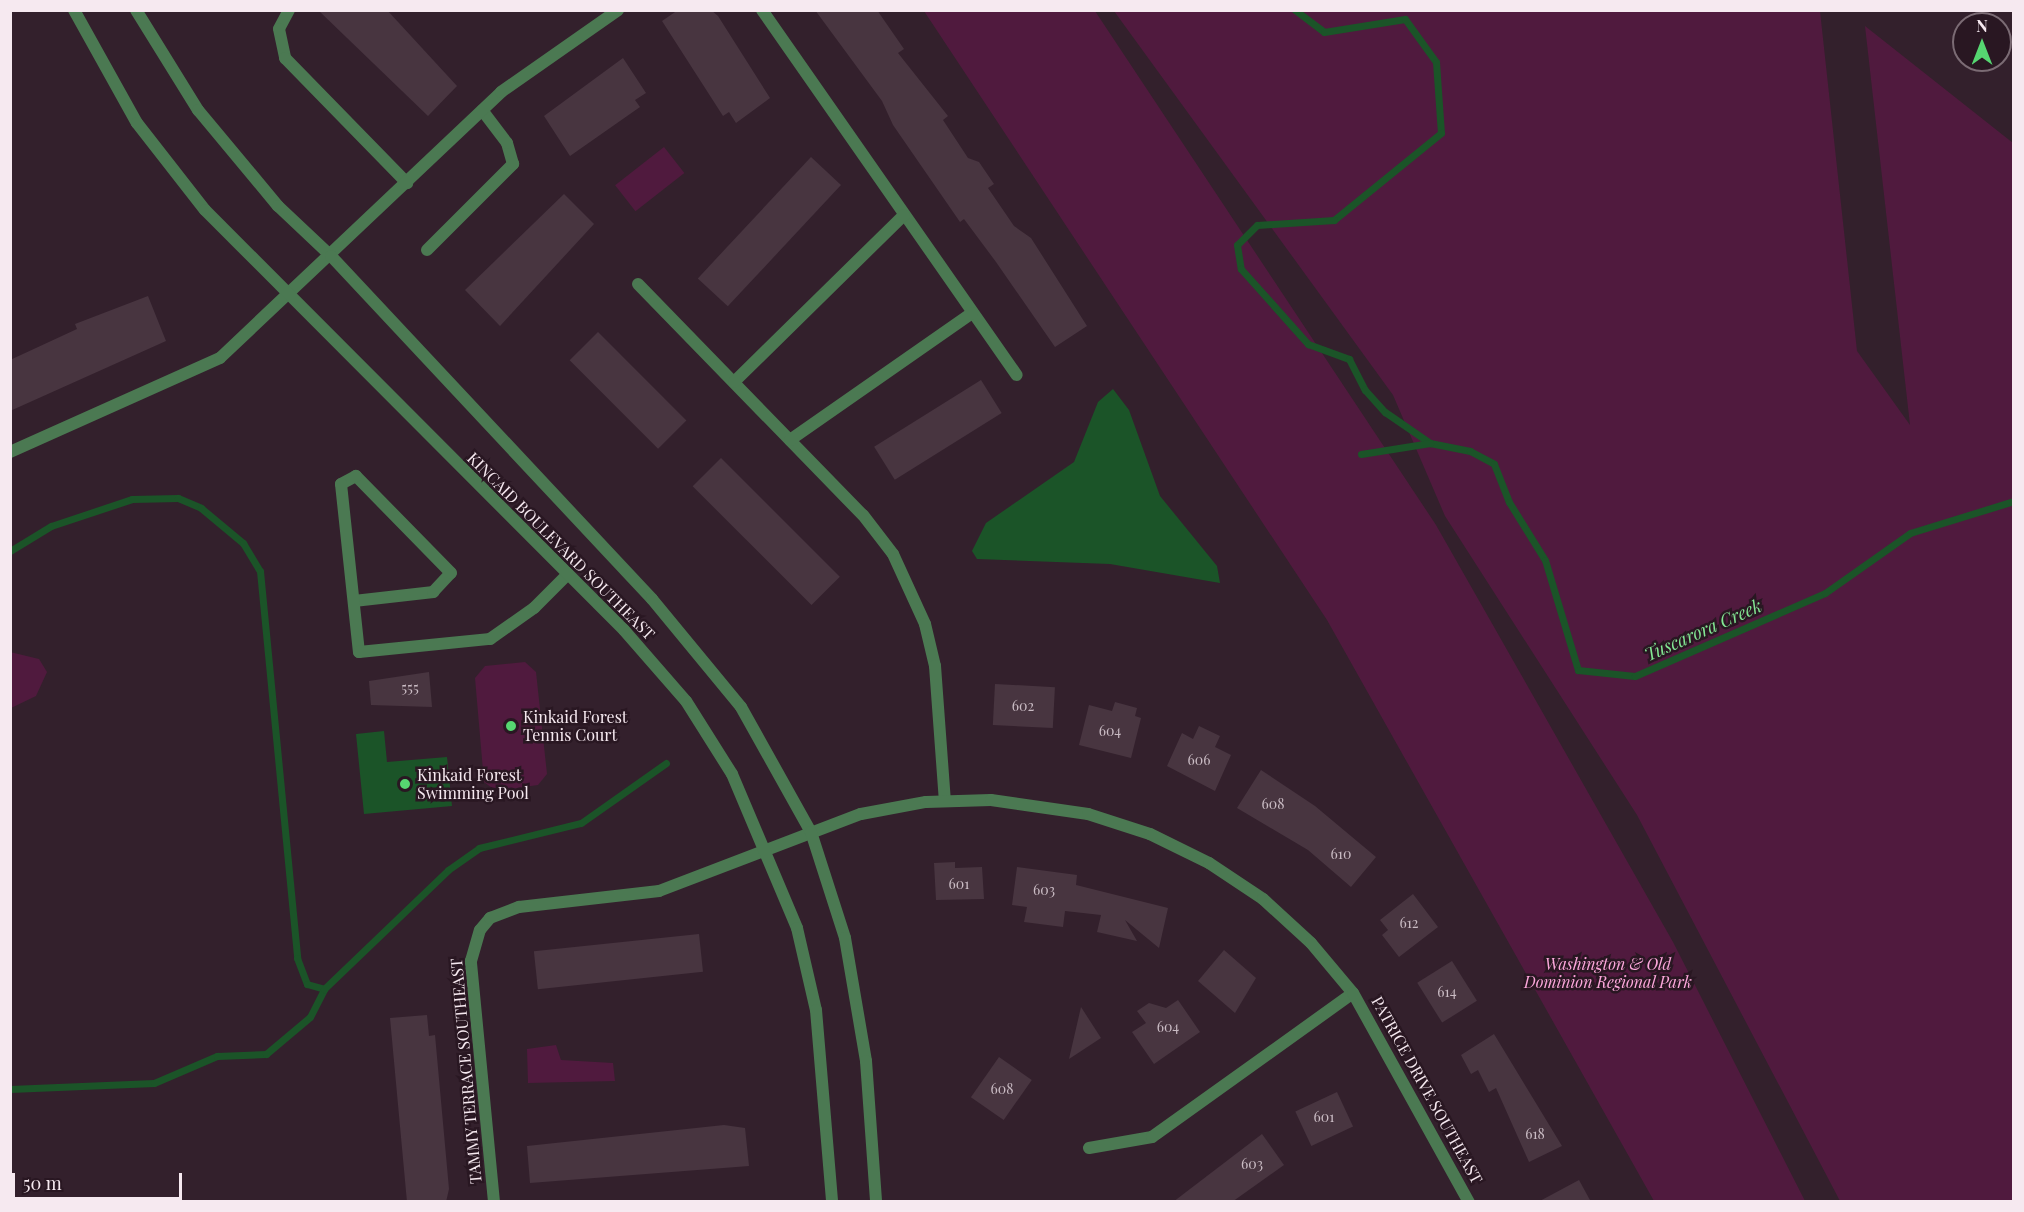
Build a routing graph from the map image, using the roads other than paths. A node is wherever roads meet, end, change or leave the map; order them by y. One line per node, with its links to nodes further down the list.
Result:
1 (74, 10): 12 (street, KINCAID BOULEVARD SOUTHEAST)
2 (136, 10): 10 (street, KINCAID BOULEVARD SOUTHEAST)
3 (289, 10): 7 (street)
4 (618, 10): 6 (street)
5 (762, 10): 8 (street)
6 (482, 110): 7 (street); 9 (street)
7 (407, 183): 10 (street)
8 (904, 216): 13 (street); 15 (street)
9 (426, 250)
10 (331, 256): 12 (street); 21 (street, KINCAID BOULEVARD SOUTHEAST)
11 (638, 284): 15 (street)
12 (289, 298): 17 (street); 18 (street, KINCAID BOULEVARD SOUTHEAST)
13 (972, 313): 14 (street); 16 (street)
14 (1017, 375)
15 (734, 382): 16 (street)
16 (790, 440): 20 (street)
17 (10, 452)
18 (568, 574): 19 (street); 22 (street, KINCAID BOULEVARD SOUTHEAST)
19 (354, 601): 19 (street)
20 (945, 801): 21 (street, PATRICE DRIVE SOUTHEAST); 23 (street, PATRICE DRIVE SOUTHEAST)
21 (811, 832): 22 (street, TAMMY TERRACE SOUTHEAST); 27 (street, KINCAID BOULEVARD SOUTHEAST)
22 (767, 850): 25 (street, TAMMY TERRACE SOUTHEAST); 26 (street, KINCAID BOULEVARD SOUTHEAST)
23 (1353, 993): 24 (street); 28 (street, PATRICE DRIVE SOUTHEAST)
24 (1089, 1148)
25 (494, 1202)
26 (832, 1202)
27 (876, 1202)
28 (1469, 1202)

